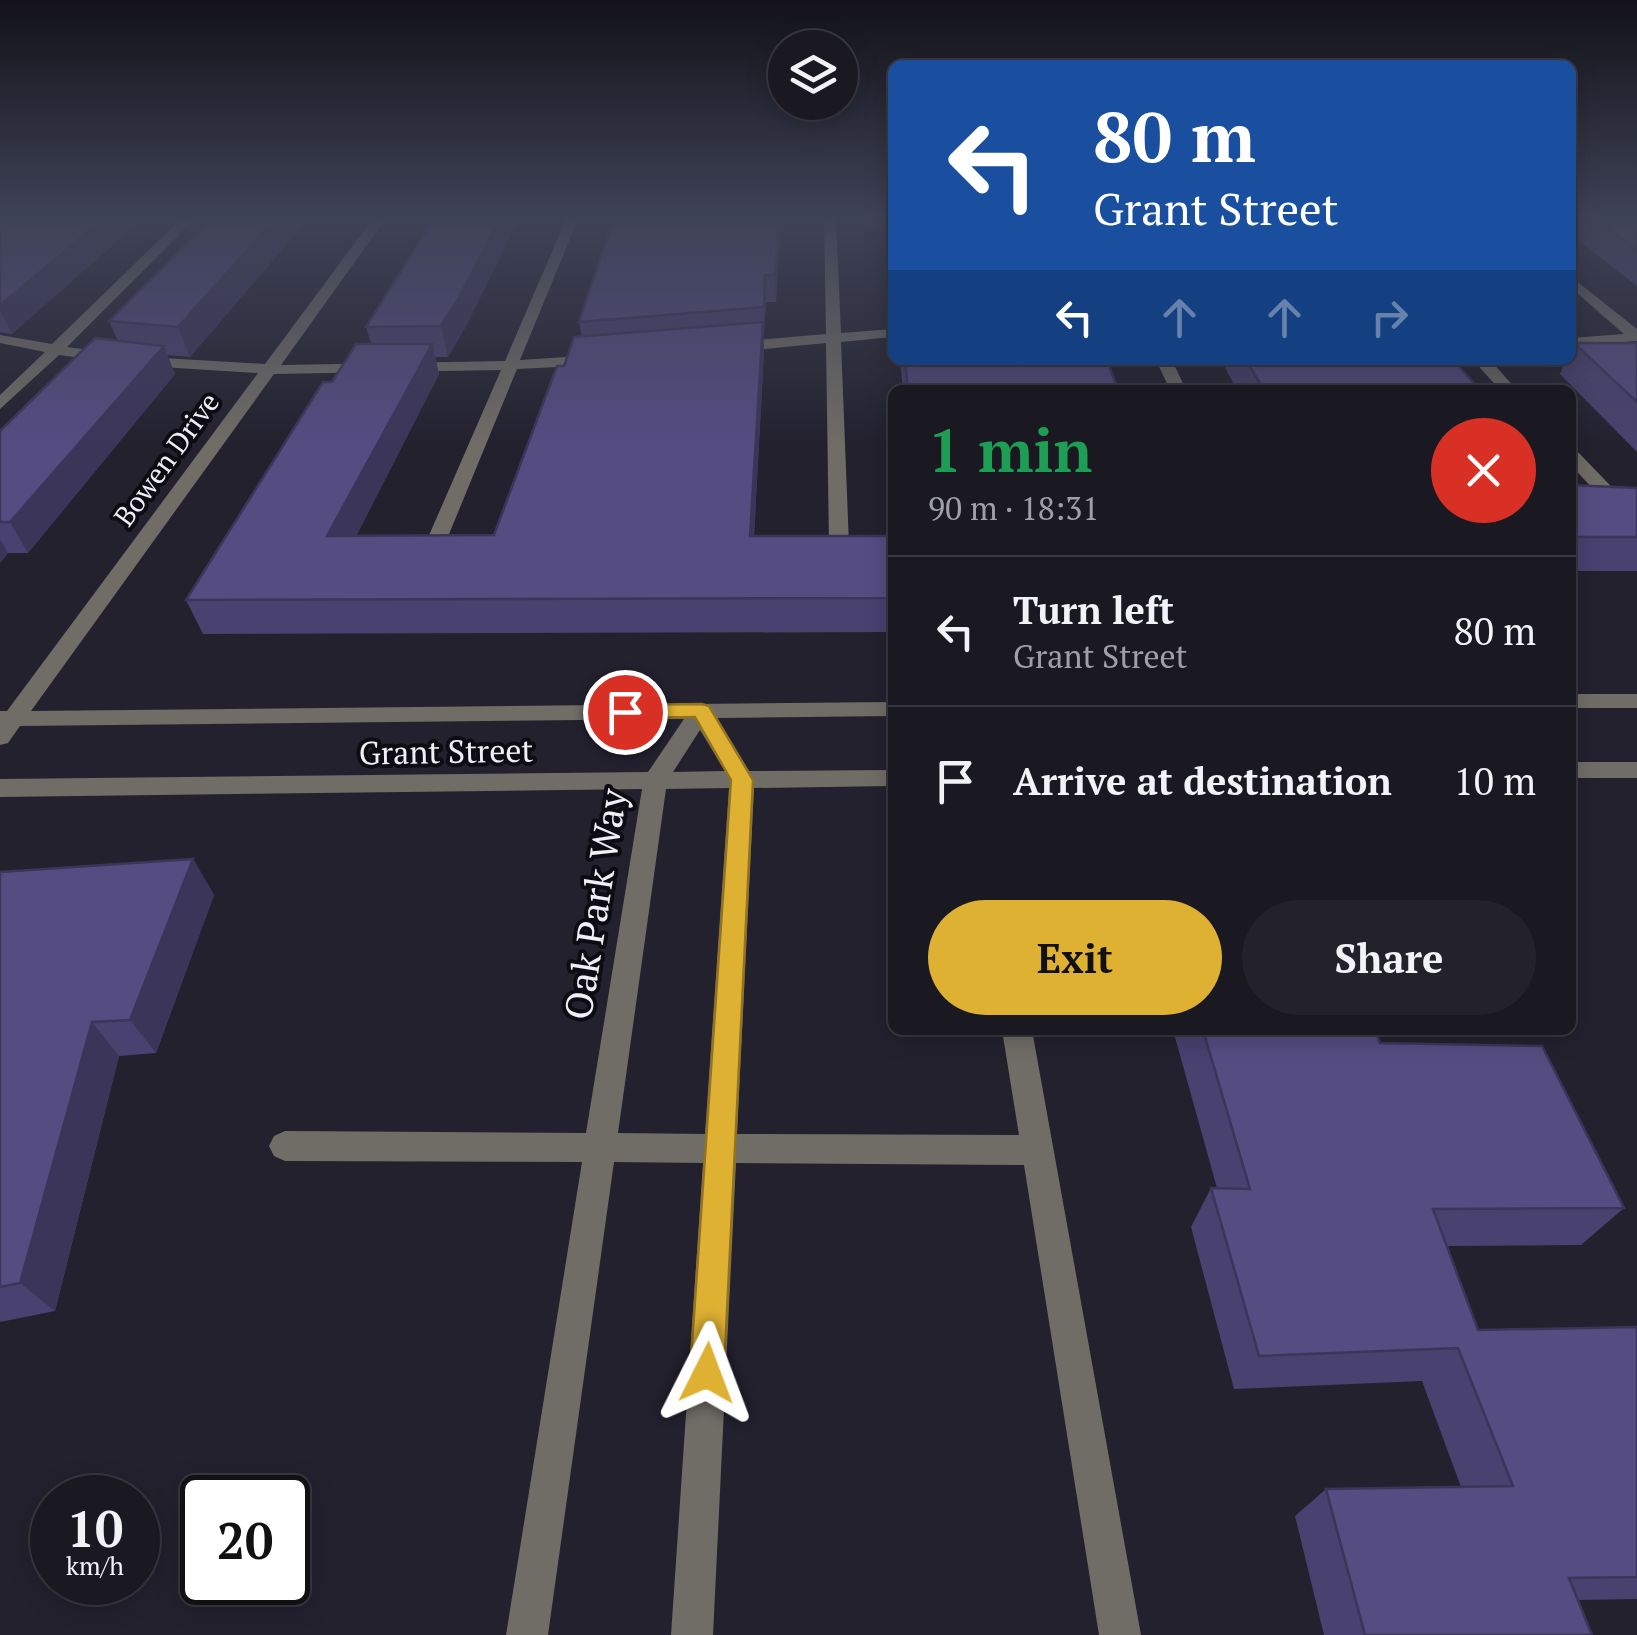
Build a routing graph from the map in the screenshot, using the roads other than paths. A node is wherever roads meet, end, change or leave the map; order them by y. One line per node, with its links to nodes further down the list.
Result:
1 (113, 293): 12 (street)
2 (326, 293): 16 (street, Bowen Drive)
3 (540, 293): 15 (street)
4 (832, 293): 7 (street)
5 (1586, 293): 8 (street)
6 (888, 333): 7 (street)
7 (833, 336): 11 (street); 21 (street)
8 (1637, 337): 10 (street)
9 (0, 340): 12 (street)
10 (1576, 342)
11 (716, 349)
12 (54, 351): 16 (street); 18 (street)
13 (619, 359): 15 (street)
14 (1486, 365): 17 (street)
15 (509, 366): 16 (street); 22 (street)
16 (271, 367): 27 (street, Bowen Drive)
17 (1505, 385)
18 (0, 404)
19 (1576, 460): 20 (street)
20 (1626, 514)
21 (839, 545)
22 (430, 556)
23 (1637, 701): 24 (street)
24 (1576, 702)
25 (888, 708): 26 (street, Grant Street)
26 (702, 710): 27 (street, Grant Street); 31 (street); 32 (street, Oak Park Way)
27 (5, 725)
28 (1576, 770): 29 (street)
29 (1637, 770)
30 (888, 778): 31 (street, Grant Street)
31 (742, 780): 32 (street, Grant Street); 37 (street)
32 (655, 781): 33 (street, Grant Street); 36 (street, Oak Park Way)
33 (0, 788)
34 (1018, 1035): 38 (street)
35 (285, 1146): 36 (street)
36 (600, 1148): 37 (street); 39 (street, Oak Park Way)
37 (720, 1148): 38 (street); 40 (street)
38 (1036, 1150): 41 (street)
39 (528, 1635)
40 (692, 1635)
41 (1120, 1635)

